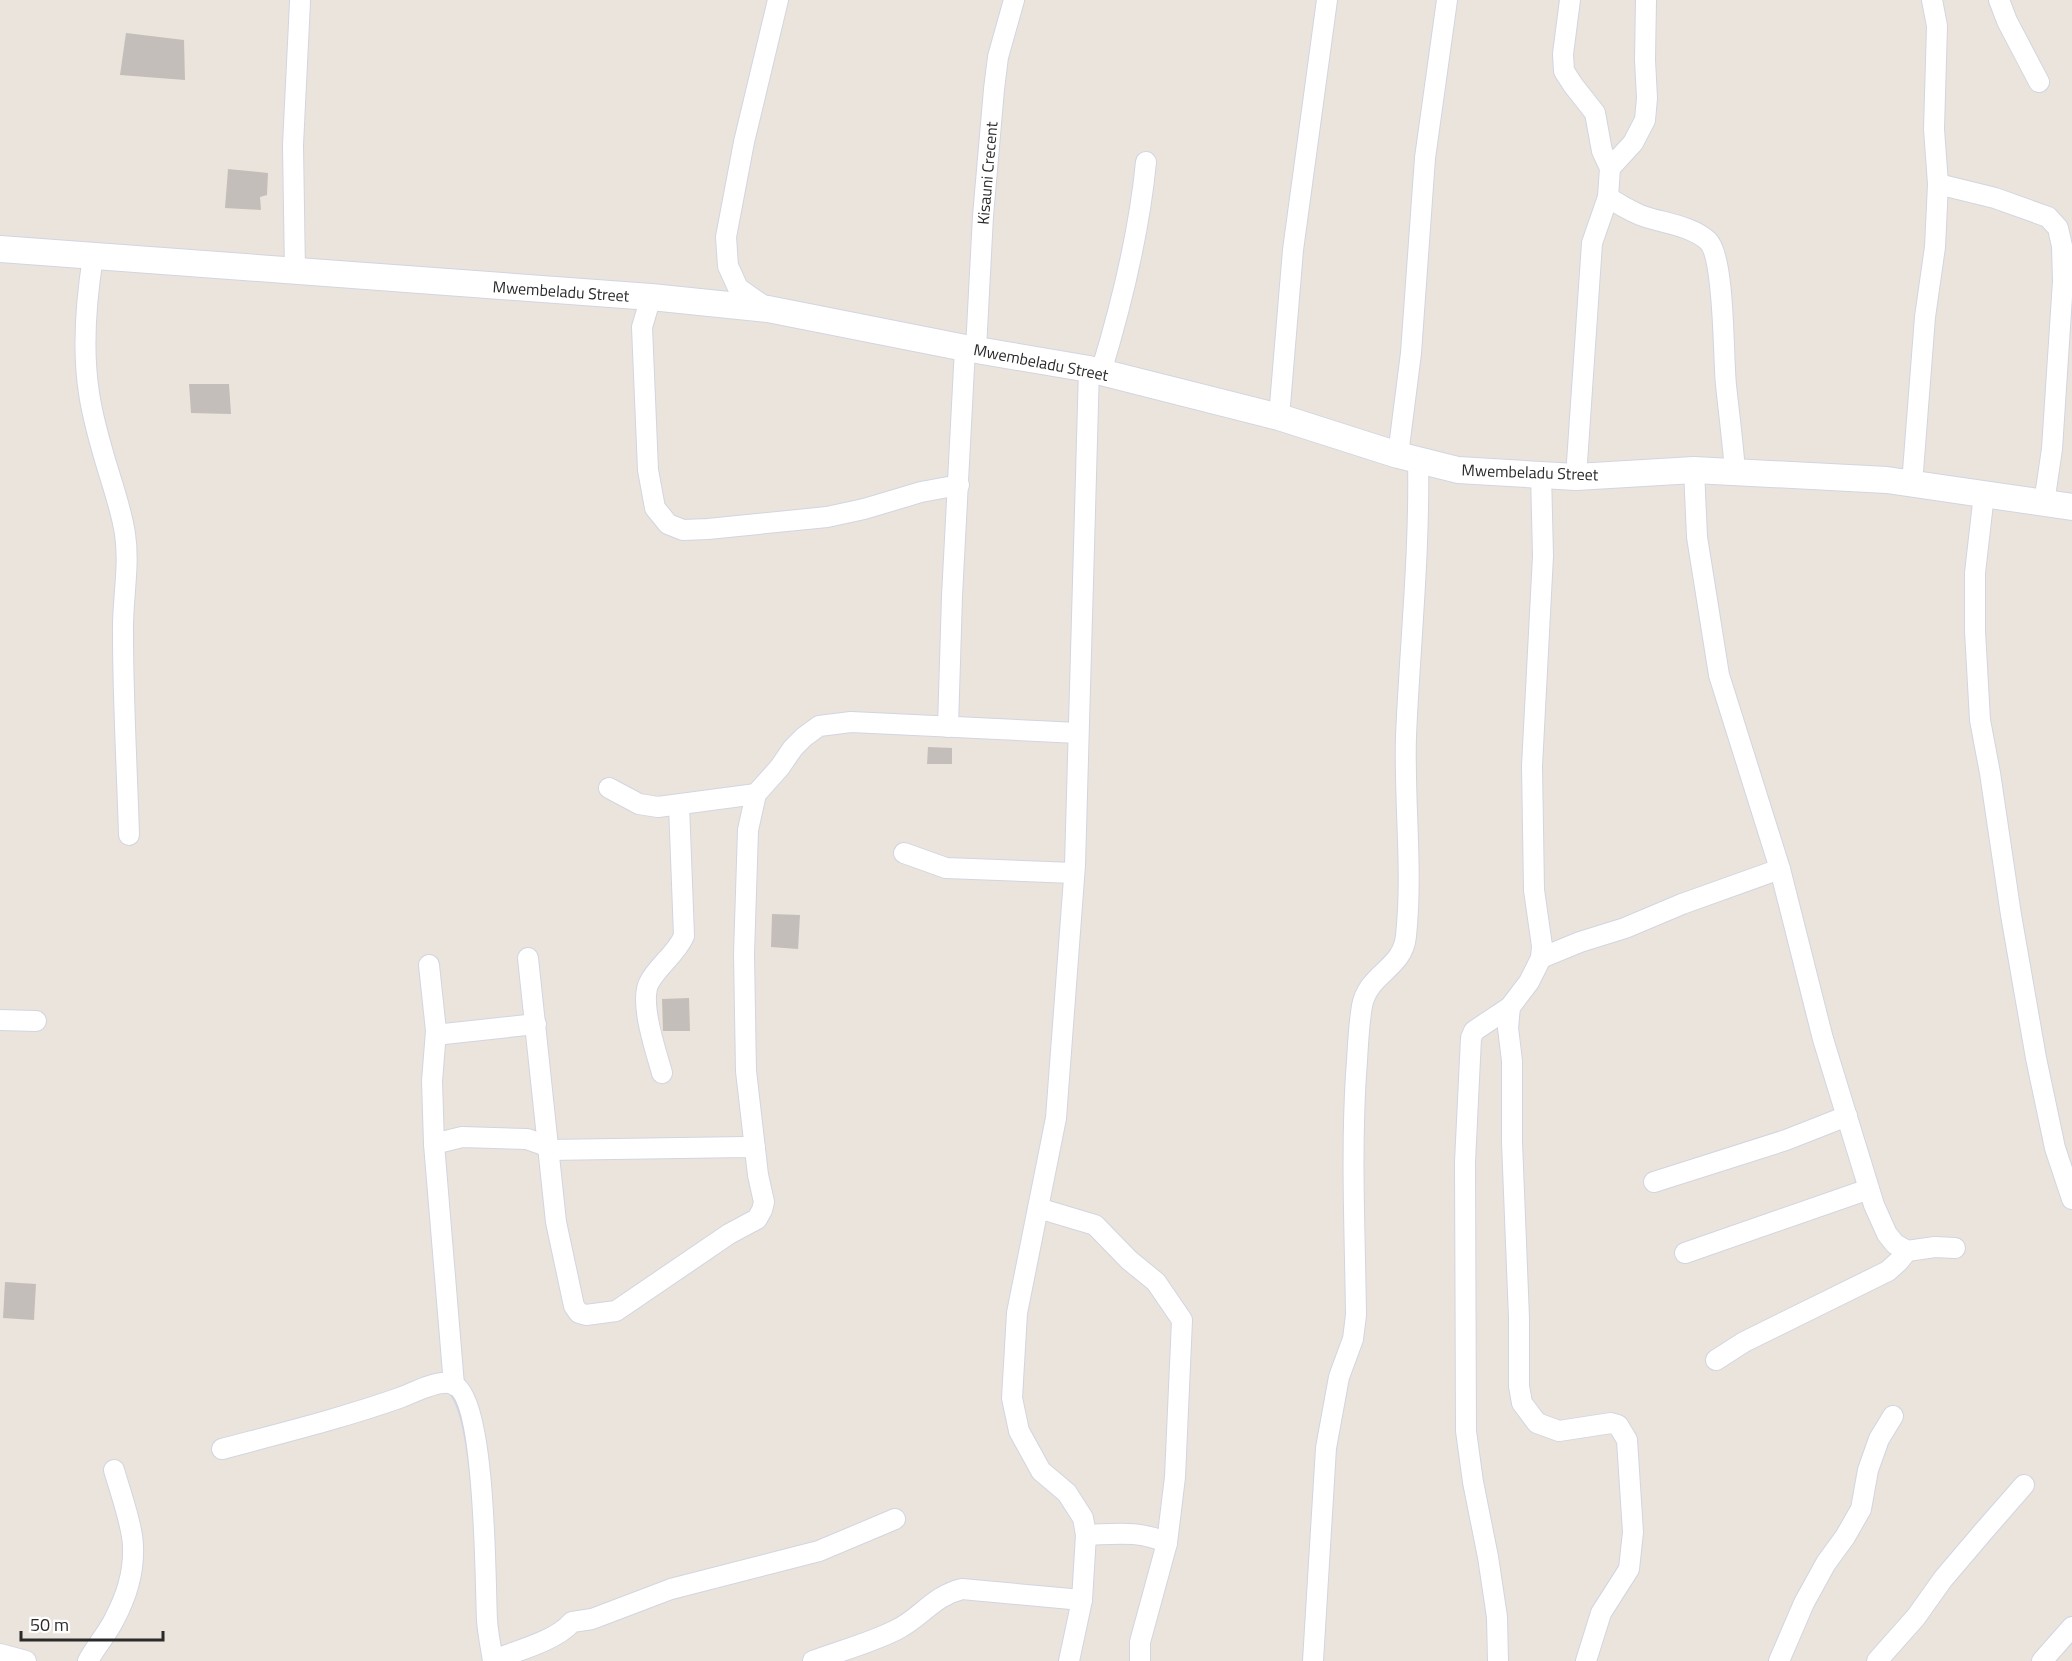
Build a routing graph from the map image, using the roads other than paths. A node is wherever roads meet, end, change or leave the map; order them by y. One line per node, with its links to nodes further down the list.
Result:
1 (778, 0): 19 (street)
2 (1014, 0): 20 (street, Kisauni Crecent)
3 (1328, 0): 22 (street)
4 (1447, 0): 23 (street)
5 (1570, 0): 12 (street)
6 (1646, 0): 12 (street)
7 (1932, 0): 13 (street)
8 (2000, 0): 10 (street)
9 (300, 2): 17 (street)
10 (2039, 82)
11 (1146, 162): 21 (street)
12 (1610, 168): 14 (street)
13 (1938, 184): 28 (street); 31 (street)
14 (1608, 197): 25 (street); 27 (street)
15 (0, 249): 16 (street, Mwembeladu Street)
16 (93, 257): 17 (street, Mwembeladu Street); 38 (street)
17 (295, 272): 18 (street, Mwembeladu Street)
18 (651, 297): 19 (street, Mwembeladu Street); 29 (street)
19 (768, 309): 20 (street, Mwembeladu Street)
20 (970, 348): 21 (street, Mwembeladu Street); 29 (street, Kisauni Crecent)
21 (1095, 371): 22 (street, Mwembeladu Street); 34 (street)
22 (1279, 417): 23 (street, Mwembeladu Street)
23 (1408, 457): 26 (street, Mwembeladu Street); 80 (street)
24 (1694, 470): 25 (street, Mwembeladu Street); 27 (street, Mwembeladu Street); 40 (street)
25 (1735, 472): 28 (street, Mwembeladu Street)
26 (1541, 473): 27 (street, Mwembeladu Street); 43 (street)
27 (1576, 477)
28 (1912, 484): 30 (street, Mwembeladu Street)
29 (959, 485): 33 (street, Kisauni Crecent)
30 (1984, 494): 31 (street, Mwembeladu Street); 57 (street)
31 (2044, 503): 32 (street, Mwembeladu Street)
32 (2072, 507)
33 (948, 727): 34 (street); 36 (street)
34 (1078, 733): 41 (street)
35 (609, 788): 37 (street)
36 (756, 794): 37 (street); 54 (street)
37 (679, 805): 50 (street)
38 (129, 835)
39 (904, 853): 41 (street)
40 (1780, 869): 43 (street); 51 (street)
41 (1074, 873): 58 (street)
42 (528, 958): 48 (street)
43 (1541, 958): 45 (street)
44 (429, 964): 49 (street)
45 (1510, 1007): 81 (street); 82 (street)
46 (0, 1020): 47 (street)
47 (36, 1021)
48 (536, 1024): 49 (street); 53 (street)
49 (436, 1031): 52 (street)
50 (662, 1072)
51 (1847, 1116): 55 (street); 56 (street)
52 (434, 1144): 53 (street); 63 (street)
53 (548, 1148): 54 (street); 54 (street)
54 (755, 1148)
55 (1654, 1182)
56 (1869, 1189): 60 (street); 61 (street)
57 (2072, 1199)
58 (1038, 1208): 69 (street); 70 (street)
59 (1955, 1248): 60 (street)
60 (1907, 1251): 62 (street)
61 (1685, 1253)
62 (1716, 1360)
63 (454, 1385): 65 (street); 74 (street)
64 (1893, 1416): 83 (street)
65 (222, 1449)
66 (114, 1470): 76 (street)
67 (2024, 1485): 84 (street)
68 (896, 1519): 74 (street)
69 (1086, 1535): 70 (street); 71 (street)
70 (1167, 1543): 79 (street)
71 (1082, 1600): 77 (street); 78 (street)
72 (2072, 1627): 85 (street)
73 (0, 1654): 75 (street)
74 (493, 1660)
75 (26, 1661)
76 (88, 1661)
77 (813, 1661)
78 (1069, 1661)
79 (1140, 1661)
80 (1313, 1661)
81 (1498, 1661)
82 (1586, 1661)
83 (1779, 1661)
84 (1877, 1661)
85 (2042, 1661)

